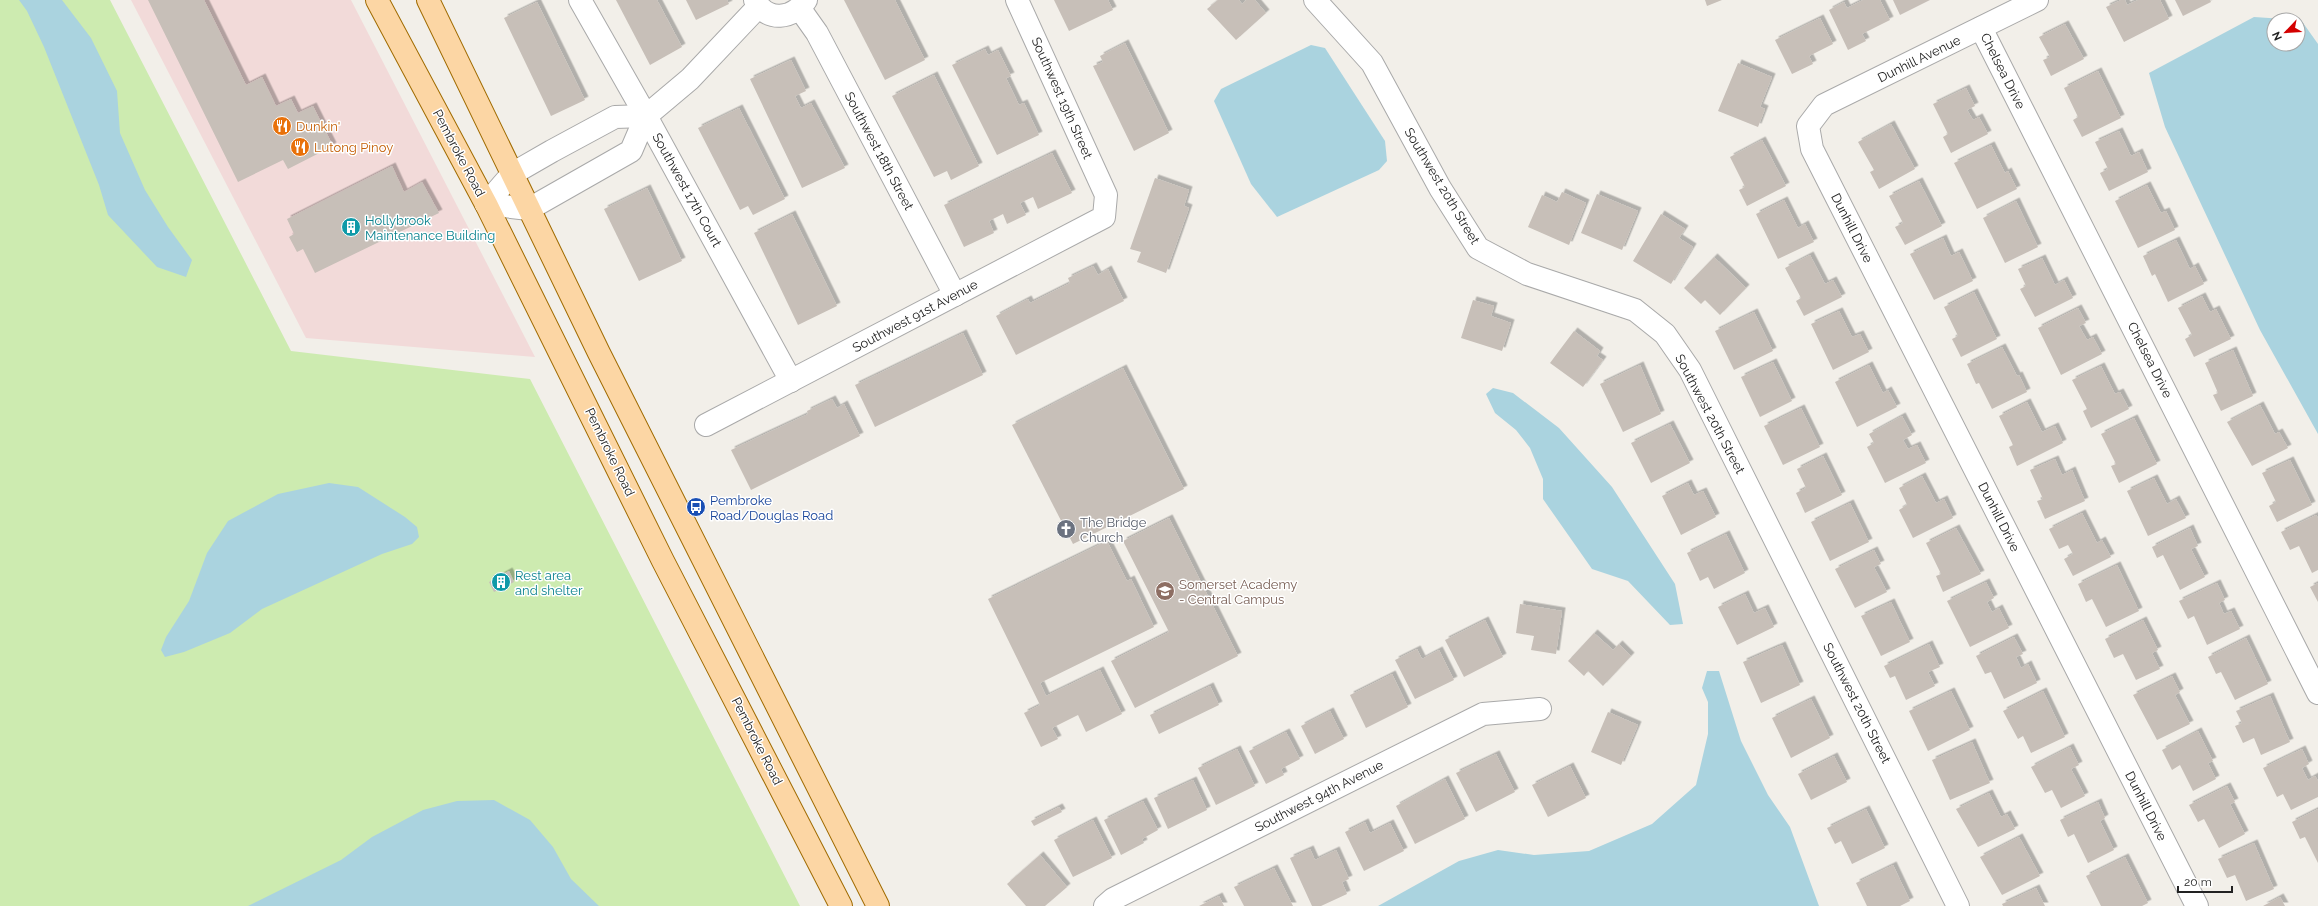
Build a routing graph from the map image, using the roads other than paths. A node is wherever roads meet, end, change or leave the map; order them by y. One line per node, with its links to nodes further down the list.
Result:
1 (377, 0): 14 (main road, Pembroke Road)
2 (428, 0): 12 (main road)
3 (580, 0): 10 (street, Southwest 17th Court)
4 (1017, 0): 13 (street, Southwest 19th Street)
5 (1315, 0): 26 (street, Southwest 20th Street)
6 (2036, 0): 9 (street, Dunhill Avenue)
7 (757, 3): 8 (street); 10 (street)
8 (803, 5): 16 (street, Southwest 18th Street)
9 (1981, 28): 11 (street, Dunhill Avenue); 21 (street, Chelsea Drive)
10 (646, 116): 12 (street); 15 (street); 17 (street, Southwest 17th Court)
11 (1808, 126): 27 (street, Dunhill Drive)
12 (512, 174): 14 (street); 15 (main road)
13 (1106, 195): 16 (street, Southwest 91st Avenue)
14 (486, 204): 15 (street); 20 (main road, Pembroke Road)
15 (529, 209): 19 (main road)
16 (955, 295): 17 (street, Southwest 91st Avenue)
17 (791, 381): 18 (street, Southwest 91st Avenue)
18 (706, 425)
19 (743, 639): 20 (main road); 24 (main road)
20 (712, 655): 23 (main road, Pembroke Road)
21 (2318, 693)
22 (1540, 709): 25 (street, Southwest 94th Avenue)
23 (841, 906)
24 (878, 906)
25 (1105, 906)
26 (1958, 906)
27 (2197, 906)

